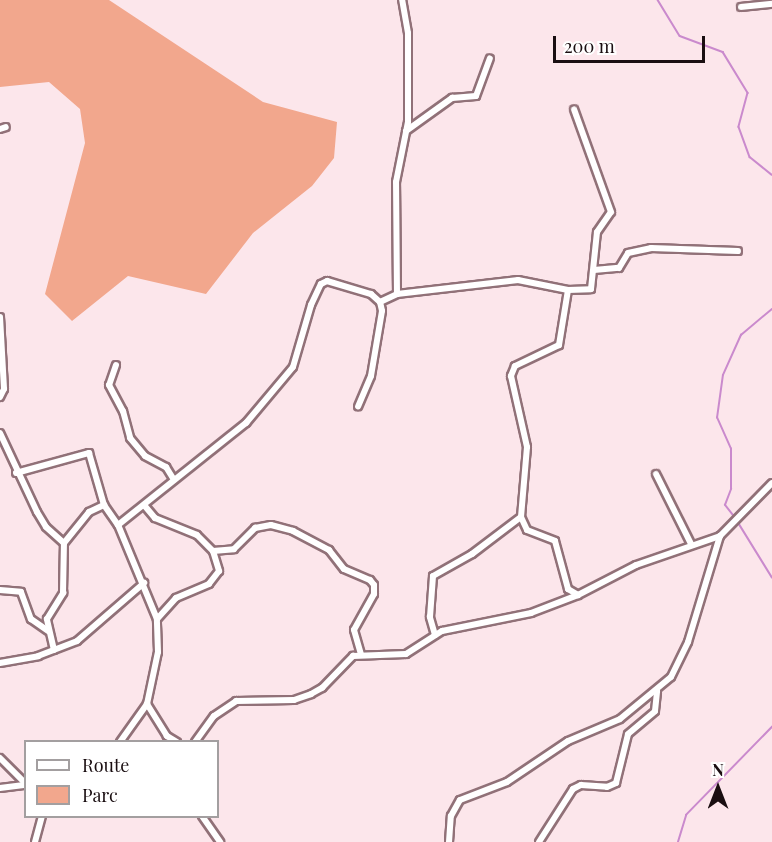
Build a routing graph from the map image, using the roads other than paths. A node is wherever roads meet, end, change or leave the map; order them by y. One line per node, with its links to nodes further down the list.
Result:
1 (402, 0): 6 (street)
2 (772, 4): 3 (street)
3 (741, 7)
4 (490, 58): 6 (street)
5 (574, 109): 8 (street)
6 (406, 130): 10 (street)
7 (738, 251): 8 (street)
8 (594, 270): 9 (street)
9 (568, 290): 10 (street); 23 (street)
10 (397, 294): 11 (street)
11 (380, 302): 15 (street); 19 (street)
12 (0, 317): 14 (street)
13 (116, 365): 19 (street)
14 (0, 397)
15 (358, 406)
16 (0, 433): 17 (street)
17 (16, 473): 21 (street); 26 (street)
18 (656, 474): 27 (street)
19 (174, 480): 22 (street)
20 (772, 483): 25 (street)
21 (104, 505): 24 (street); 26 (street)
22 (144, 505): 24 (street); 28 (street)
23 (520, 517): 31 (street); 34 (street)
24 (118, 525): 29 (street)
25 (720, 536): 27 (street); 38 (street)
26 (64, 543): 33 (street)
27 (691, 544): 31 (street)
28 (213, 551): 32 (street); 36 (street)
29 (144, 584): 32 (street); 35 (street)
30 (0, 590): 33 (street)
31 (578, 595): 34 (street)
32 (157, 619): 39 (street)
33 (48, 631): 35 (street)
34 (435, 635): 36 (street)
35 (54, 650): 37 (street)
36 (361, 654): 42 (street)
37 (0, 663)
38 (657, 691): 51 (street); 52 (street)
39 (147, 704): 40 (street); 41 (street)
40 (121, 740)
41 (175, 740)
42 (196, 740)
43 (0, 758): 44 (street)
44 (24, 783)
45 (24, 785): 46 (street)
46 (0, 788)
47 (41, 818): 49 (street)
48 (202, 818): 50 (street)
49 (35, 842)
50 (220, 842)
51 (449, 842)
52 (540, 842)

